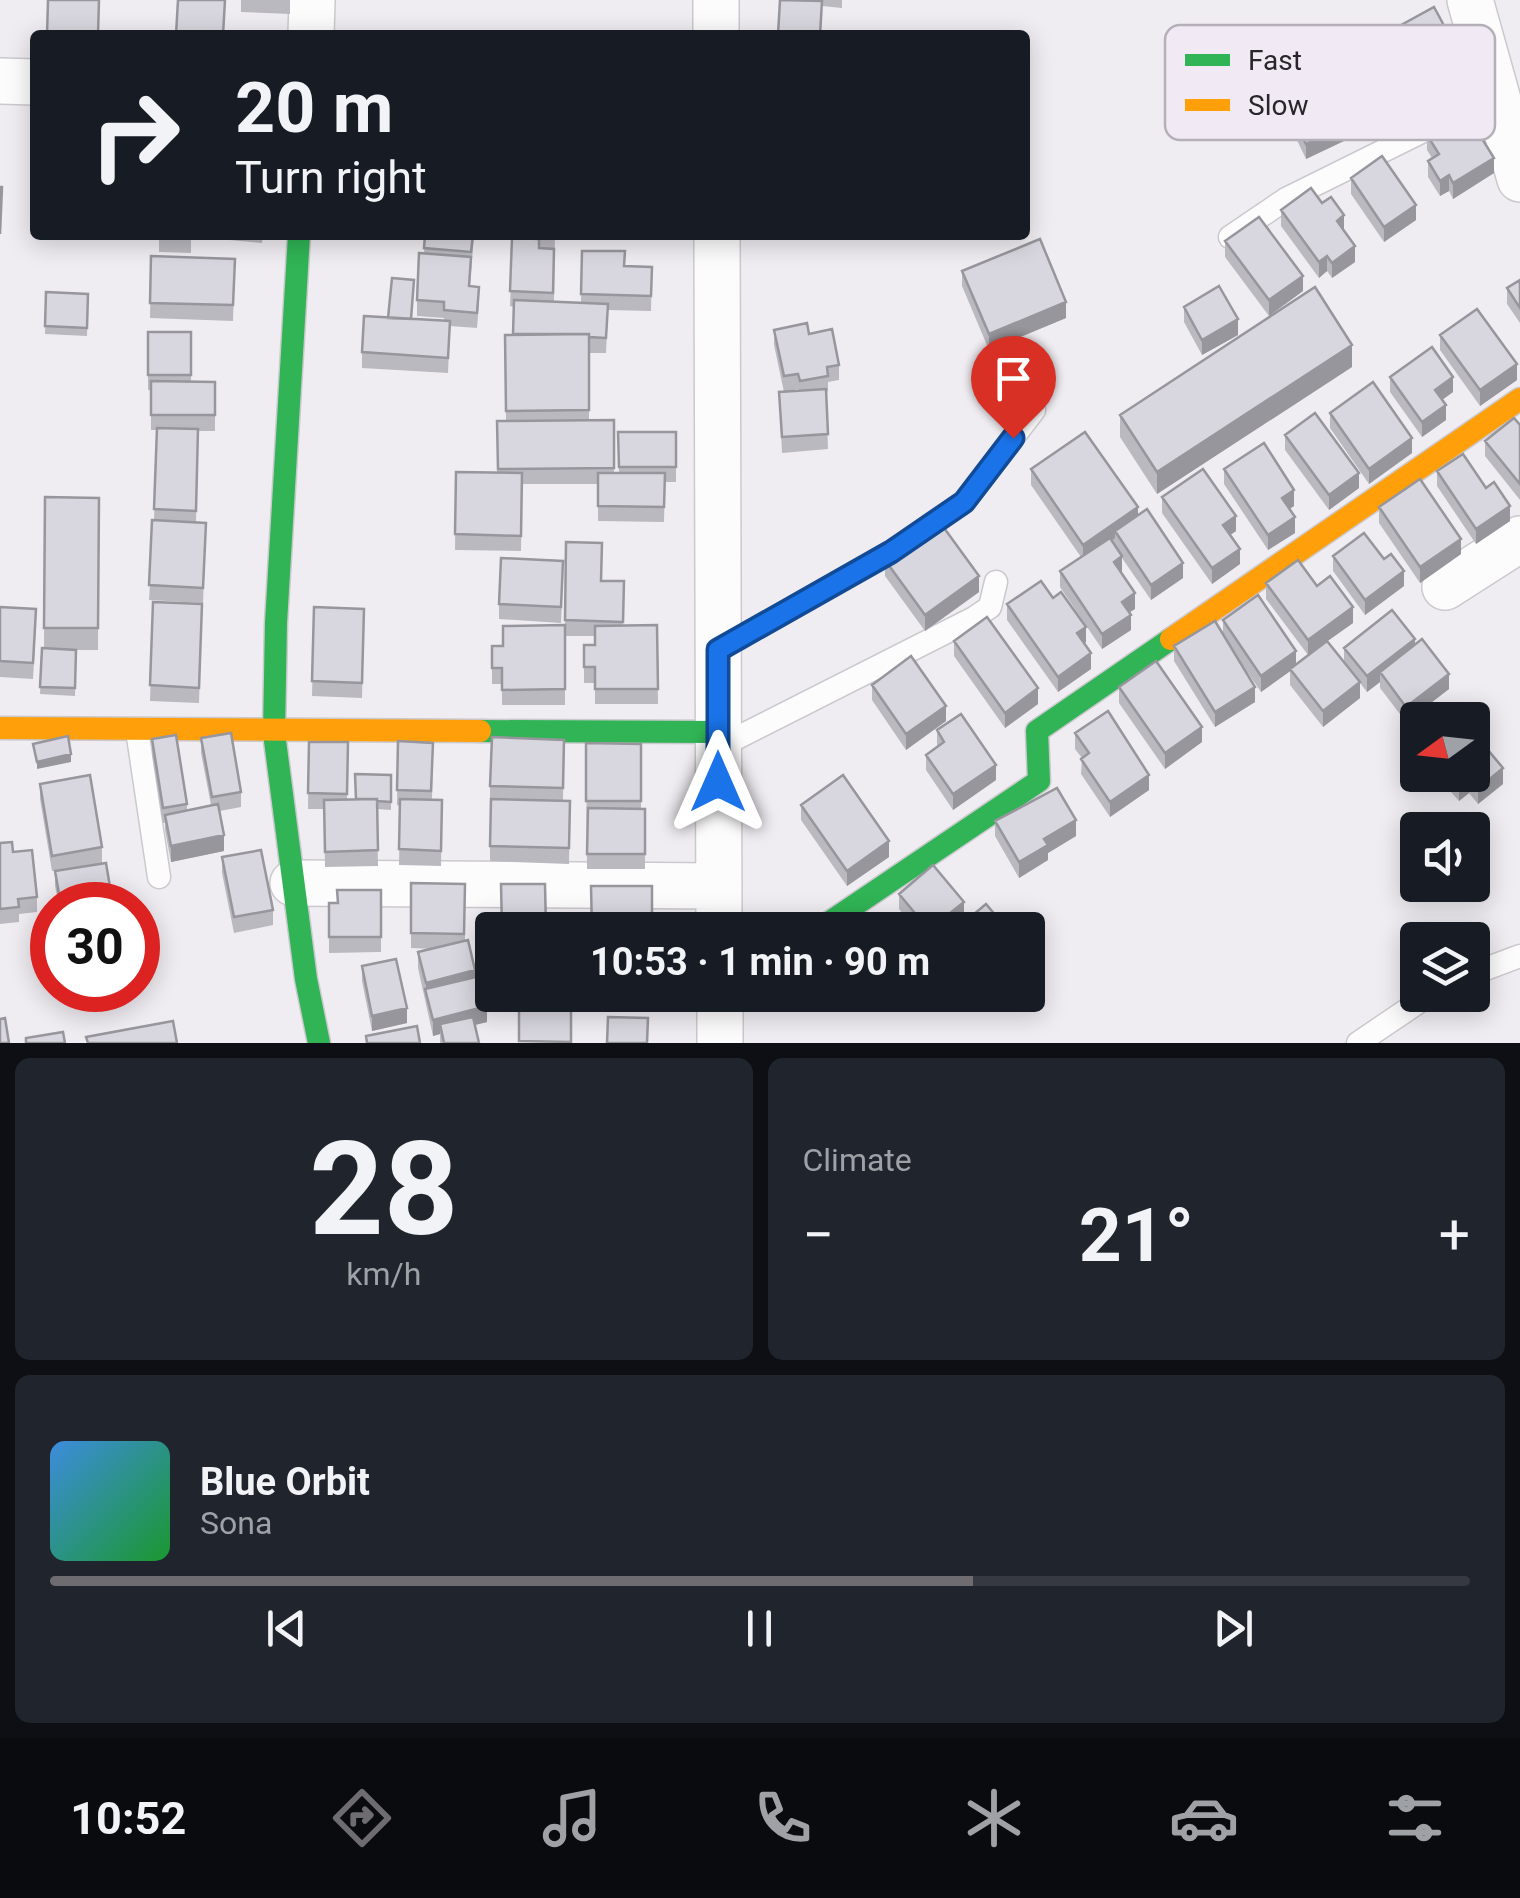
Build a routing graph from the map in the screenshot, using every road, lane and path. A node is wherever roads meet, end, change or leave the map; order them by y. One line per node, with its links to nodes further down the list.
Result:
1 (312, 0): 5 (street)
2 (716, 0): 6 (street)
3 (1470, 0): 4 (street)
4 (1480, 25)
5 (311, 30)
6 (716, 30)
7 (0, 81): 8 (street)
8 (30, 82)
9 (1503, 86): 11 (street)
10 (1399, 140): 12 (lane)
11 (1520, 179)
12 (1230, 236)
13 (299, 240): 23 (street)
14 (718, 240): 20 (street)
15 (1520, 399): 28 (street)
16 (1034, 410): 20 (lane)
17 (1520, 539): 19 (street)
18 (996, 582): 24 (lane)
19 (1445, 587)
20 (718, 650): 24 (street)
21 (0, 728): 22 (street)
22 (137, 730): 23 (street); 25 (lane)
23 (274, 733): 24 (street); 26 (street)
24 (718, 740): 27 (street)
25 (159, 877)
26 (293, 883): 27 (street); 33 (street)
27 (719, 908)
28 (845, 912)
29 (1520, 956): 30 (lane)
30 (1490, 967)
31 (720, 1012): 34 (street)
32 (1404, 1012): 35 (lane)
33 (319, 1043)
34 (720, 1043)
35 (1358, 1043)

